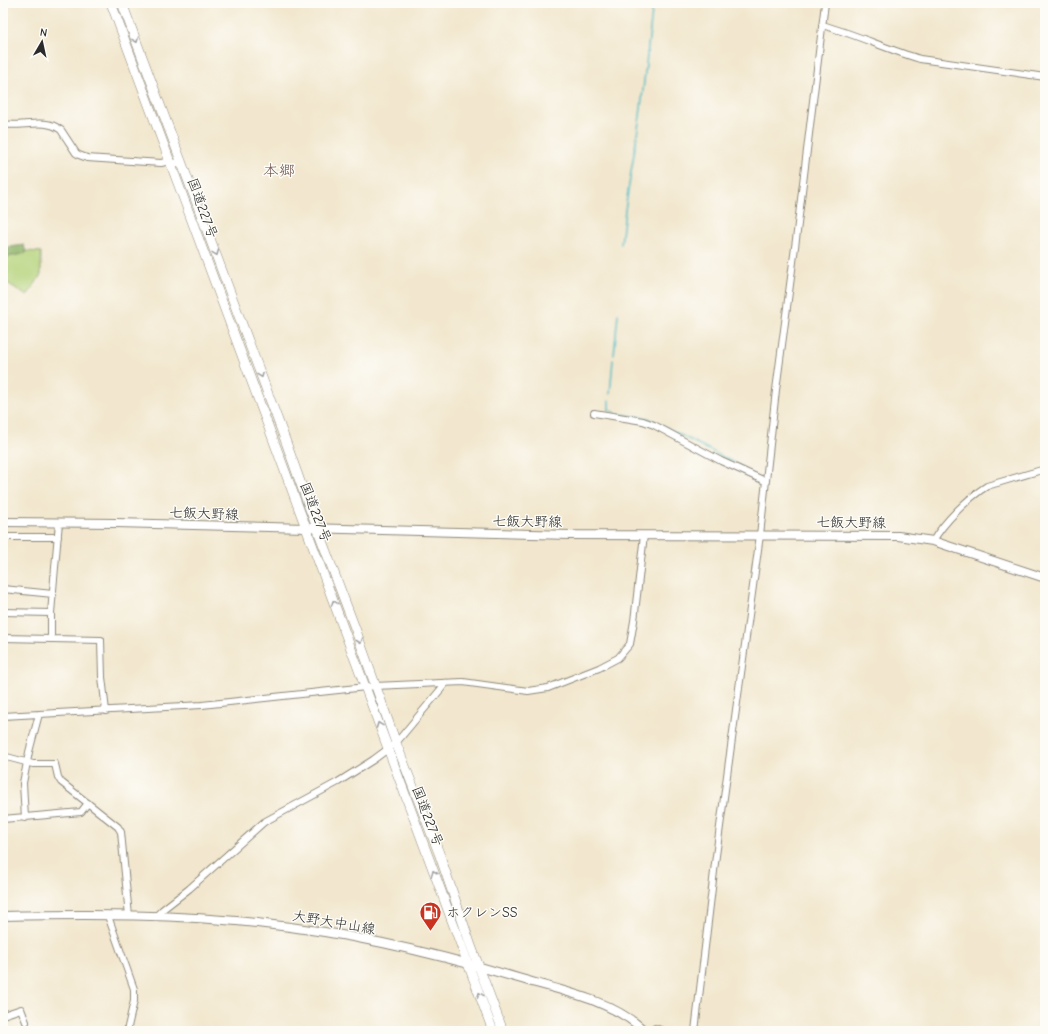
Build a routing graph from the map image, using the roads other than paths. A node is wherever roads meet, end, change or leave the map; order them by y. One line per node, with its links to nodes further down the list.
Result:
1 (111, 3): 7 (highway, 国道227号)
2 (122, 3): 8 (highway, 国道227号, one-way to 8)
3 (825, 3): 4 (street)
4 (822, 25): 5 (street); 11 (street)
5 (1045, 77)
6 (3, 124): 7 (street)
7 (170, 161): 8 (street); 14 (highway, 国道227号)
8 (183, 165): 15 (highway, 国道227号, one-way to 15)
9 (594, 413): 11 (street)
10 (1045, 469): 20 (street)
11 (765, 481): 17 (street)
12 (3, 522): 13 (main road, 七飯大野線)
13 (59, 522): 14 (main road, 七飯大野線); 19 (street)
14 (307, 529): 15 (main road, 七飯大野線); 30 (highway, 国道227号, one-way to 14)
15 (317, 529): 16 (main road, 七飯大野線); 29 (highway, 国道227号, one-way to 29)
16 (644, 535): 17 (main road, 七飯大野線); 28 (street)
17 (760, 535): 20 (main road, 七飯大野線); 55 (street)
18 (3, 537): 19 (street)
19 (58, 537): 23 (street)
20 (933, 541): 21 (main road, 七飯大野線)
21 (1045, 578)
22 (3, 589): 23 (street)
23 (53, 594): 25 (street)
24 (3, 612): 25 (street)
25 (51, 613): 27 (street)
26 (3, 638): 27 (street)
27 (51, 639): 31 (street)
28 (446, 682): 29 (street); 34 (street)
29 (375, 686): 30 (street); 34 (highway, 国道227号)
30 (365, 687): 31 (street); 35 (highway, 国道227号, one-way to 30)
31 (106, 711): 32 (street)
32 (39, 714): 33 (street); 37 (street)
33 (3, 716)
34 (396, 743): 35 (street); 46 (highway, 国道227号)
35 (388, 750): 44 (street); 45 (highway, 国道227号, one-way to 35)
36 (3, 756): 37 (street)
37 (27, 761): 38 (street); 39 (street)
38 (88, 803): 39 (street); 43 (street)
39 (25, 818): 40 (street)
40 (3, 819)
41 (3, 916): 42 (main road, 大野大中山線)
42 (108, 916): 43 (main road, 大野大中山線); 49 (street)
43 (129, 916): 44 (main road, 大野大中山線)
44 (155, 917): 45 (main road, 大野大中山線)
45 (468, 963): 46 (main road, 大野大中山線); 50 (highway, 国道227号, one-way to 45)
46 (479, 966): 51 (highway, 国道227号); 52 (main road, 大野大中山線)
47 (3, 1015): 48 (street)
48 (26, 1022)
49 (127, 1031)
50 (494, 1031)
51 (504, 1031)
52 (645, 1031)
53 (652, 1031): 54 (street)
54 (663, 1031)
55 (695, 1031)

